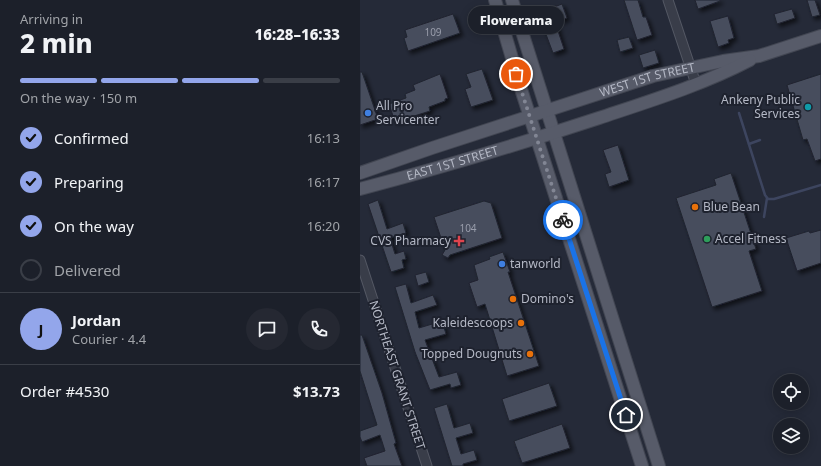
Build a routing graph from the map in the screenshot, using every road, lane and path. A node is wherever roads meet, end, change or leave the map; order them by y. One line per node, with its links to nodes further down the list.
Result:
1 (494, 0): 8 (main road)
2 (512, 0): 8 (main road)
3 (668, 0): 6 (street)
4 (821, 36): 5 (main road, WEST 1ST STREET)
5 (759, 56): 6 (main road, WEST 1ST STREET); 7 (main road, WEST 1ST STREET)
6 (690, 68): 7 (street); 8 (main road, WEST 1ST STREET)
7 (696, 84): 8 (main road, WEST 1ST STREET)
8 (542, 125): 9 (main road, EAST 1ST STREET); 10 (main road, EAST 1ST STREET); 13 (main road); 14 (main road)
9 (360, 173)
10 (360, 189)
11 (360, 260): 12 (street, NORTHEAST GRANT STREET)
12 (427, 466)
13 (642, 466)
14 (660, 466)

